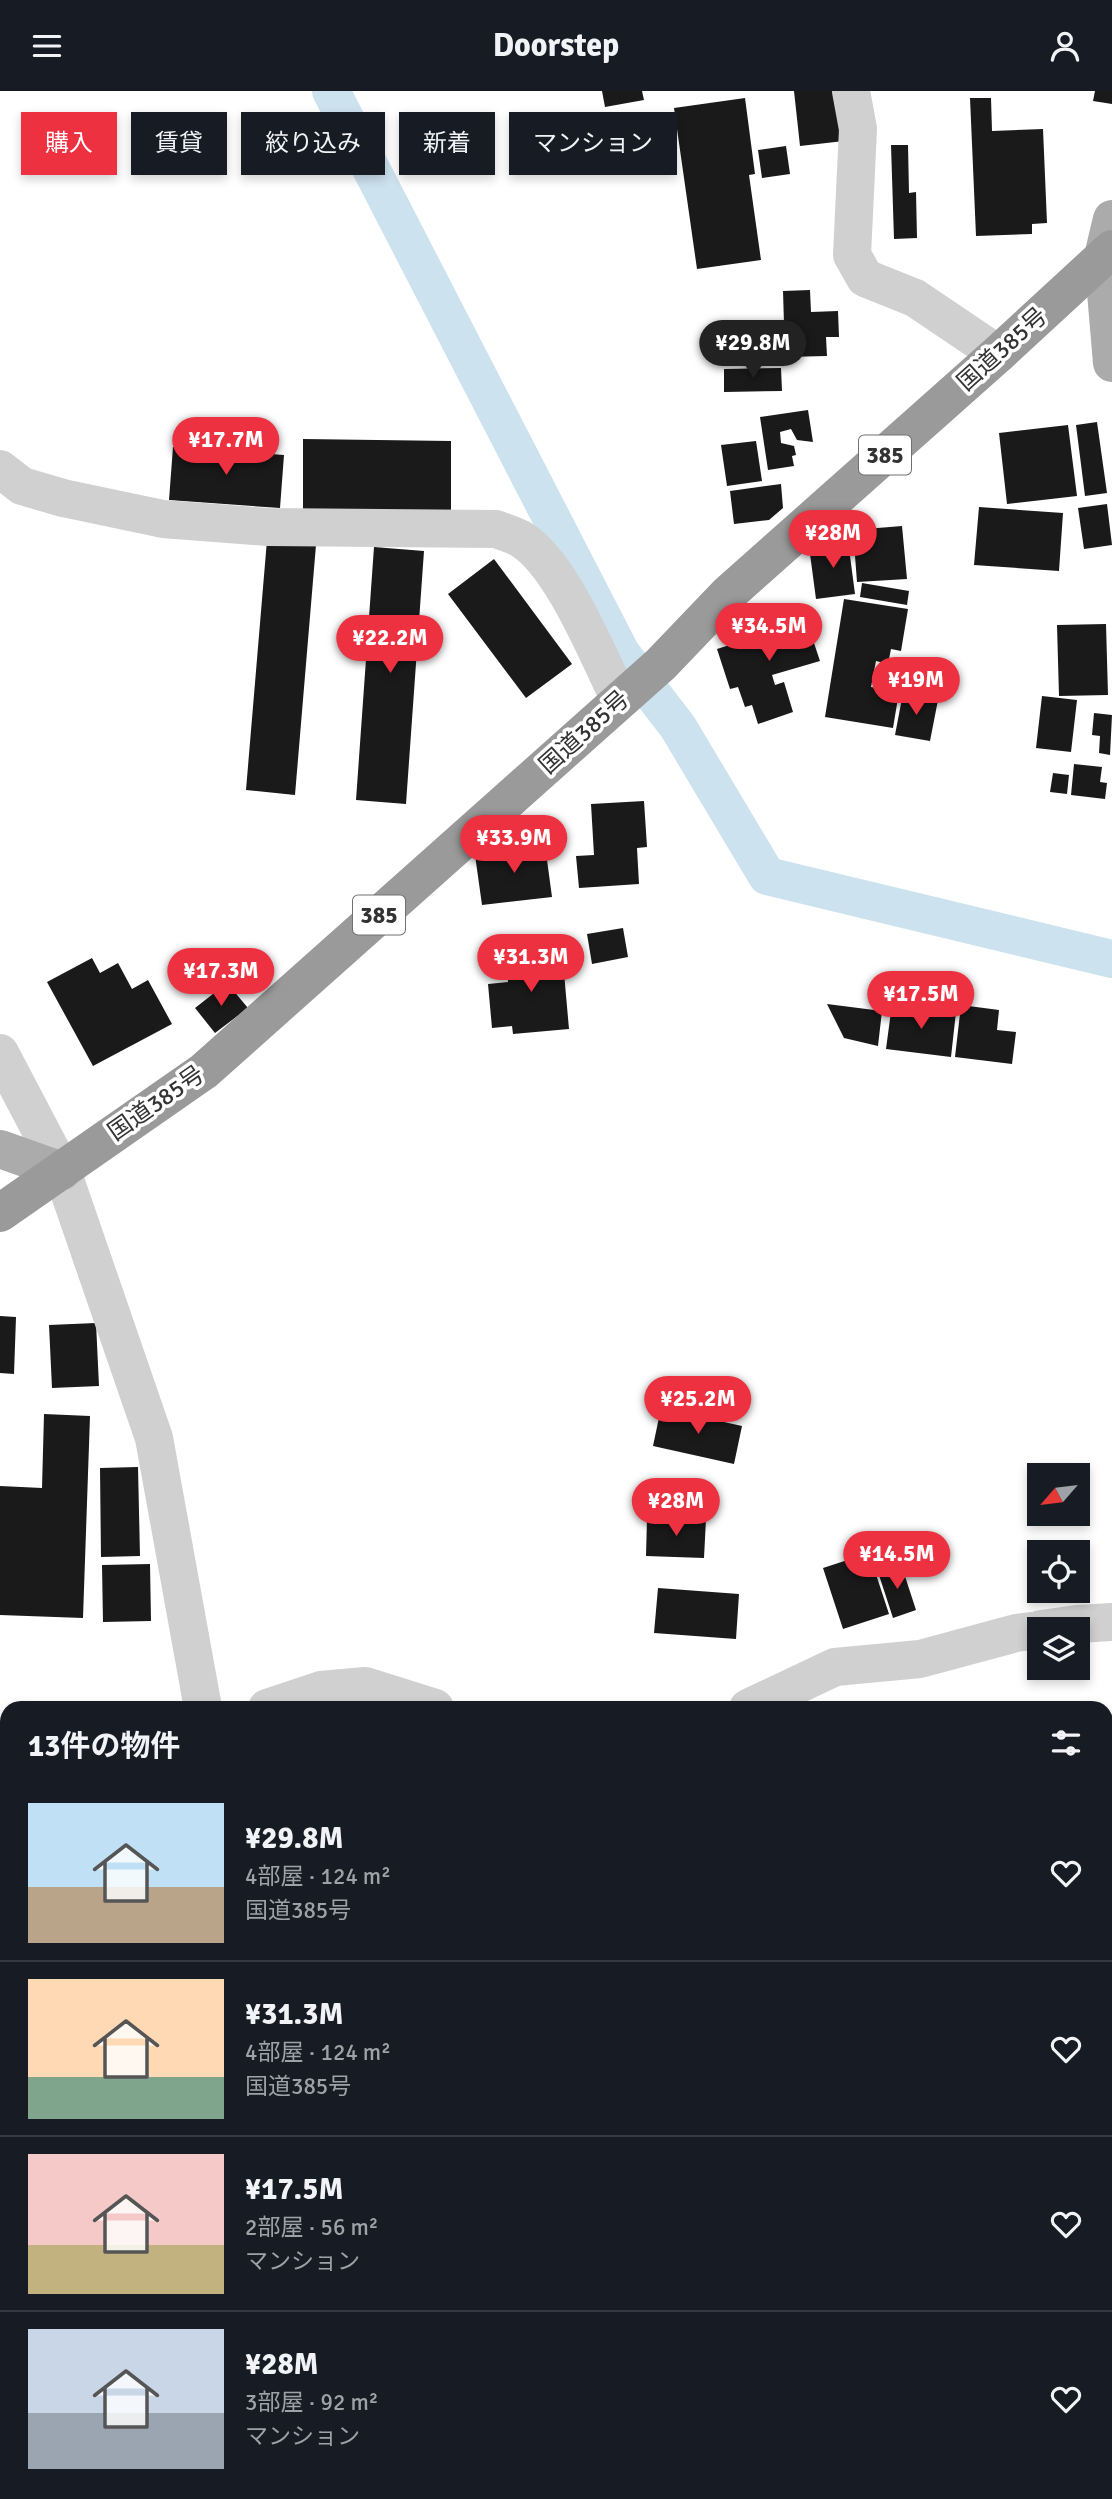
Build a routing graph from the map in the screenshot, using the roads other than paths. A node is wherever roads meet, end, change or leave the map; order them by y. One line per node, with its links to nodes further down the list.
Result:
1 (851, 91): 4 (street)
2 (1112, 219): 3 (main road)
3 (1107, 253): 4 (highway, 国道385号 / 385); 5 (main road)
4 (998, 353): 7 (highway, 国道385号 / 385)
5 (1112, 363)
6 (0, 469): 7 (street)
7 (620, 700): 10 (highway, 国道385号 / 385)
8 (0, 1053): 10 (street)
9 (0, 1149): 10 (main road)
10 (71, 1164): 11 (highway, 国道385号 / 385); 13 (street)
11 (0, 1213)
12 (1027, 1635): 16 (street)
13 (202, 1701)
14 (288, 1701): 15 (street)
15 (413, 1701)
16 (763, 1701)

